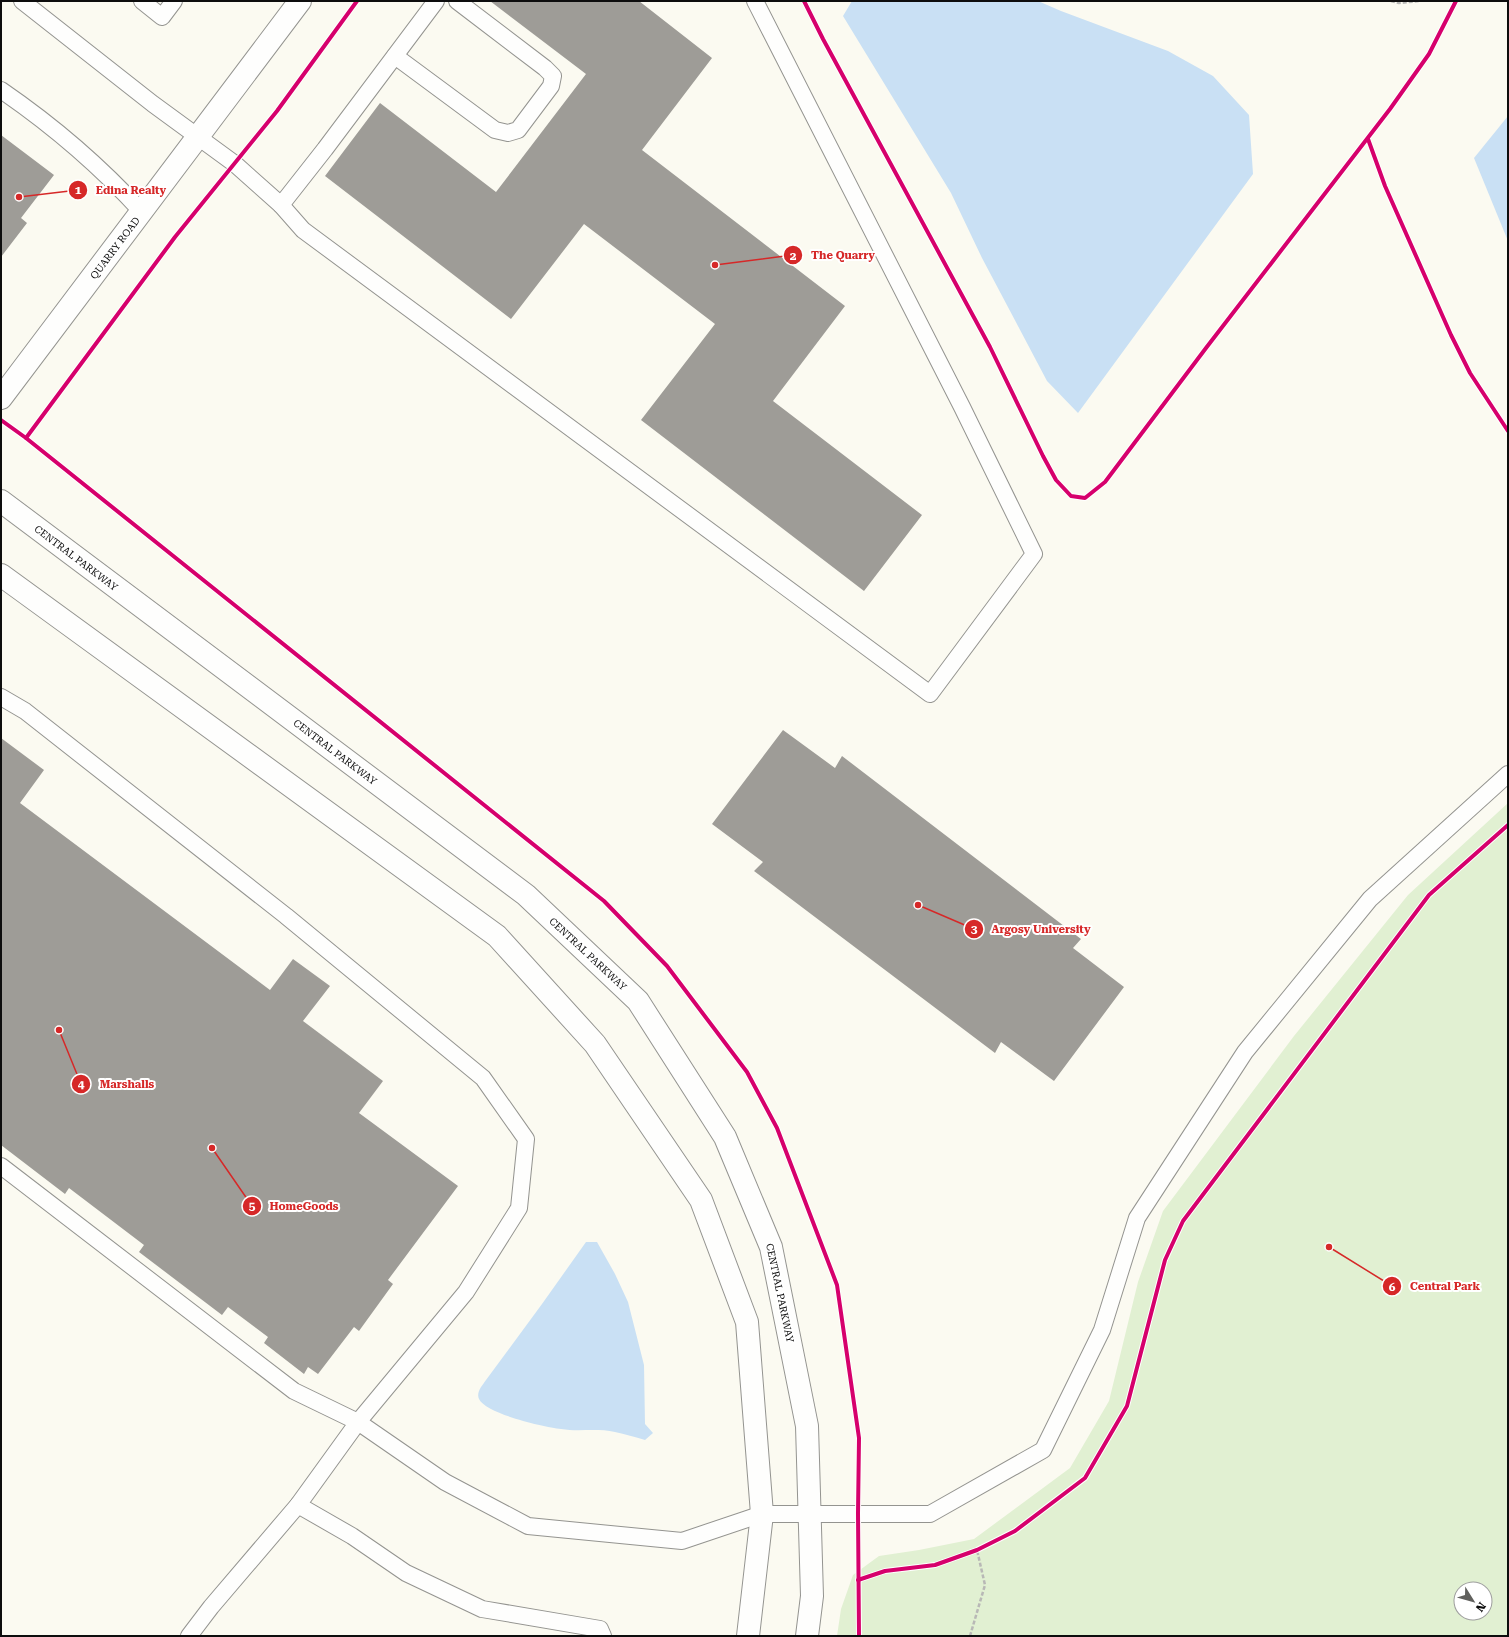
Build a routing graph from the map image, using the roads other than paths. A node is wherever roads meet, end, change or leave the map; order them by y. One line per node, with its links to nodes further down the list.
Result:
1 (22, 1): 10 (lane)
2 (142, 1): 3 (lane)
3 (174, 1)
4 (300, 1): 10 (street, QUARRY ROAD)
5 (436, 1): 8 (lane)
6 (457, 1): 8 (lane)
7 (755, 1): 11 (lane)
8 (395, 56): 11 (lane)
9 (1, 90): 12 (lane)
10 (197, 138): 11 (lane); 12 (street, QUARRY ROAD)
11 (281, 205)
12 (142, 212): 13 (street, QUARRY ROAD)
13 (1, 398)
14 (1, 502): 21 (street, CENTRAL PARKWAY)
15 (1, 576): 22 (street)
16 (1, 697): 19 (lane)
17 (1508, 774): 21 (lane)
18 (1, 1166): 19 (lane)
19 (358, 1422): 20 (lane); 22 (lane)
20 (298, 1504): 23 (lane); 24 (lane)
21 (809, 1513): 22 (lane); 26 (street, CENTRAL PARKWAY)
22 (762, 1514): 25 (street)
23 (189, 1636)
24 (603, 1636)
25 (748, 1636)
26 (807, 1636)

